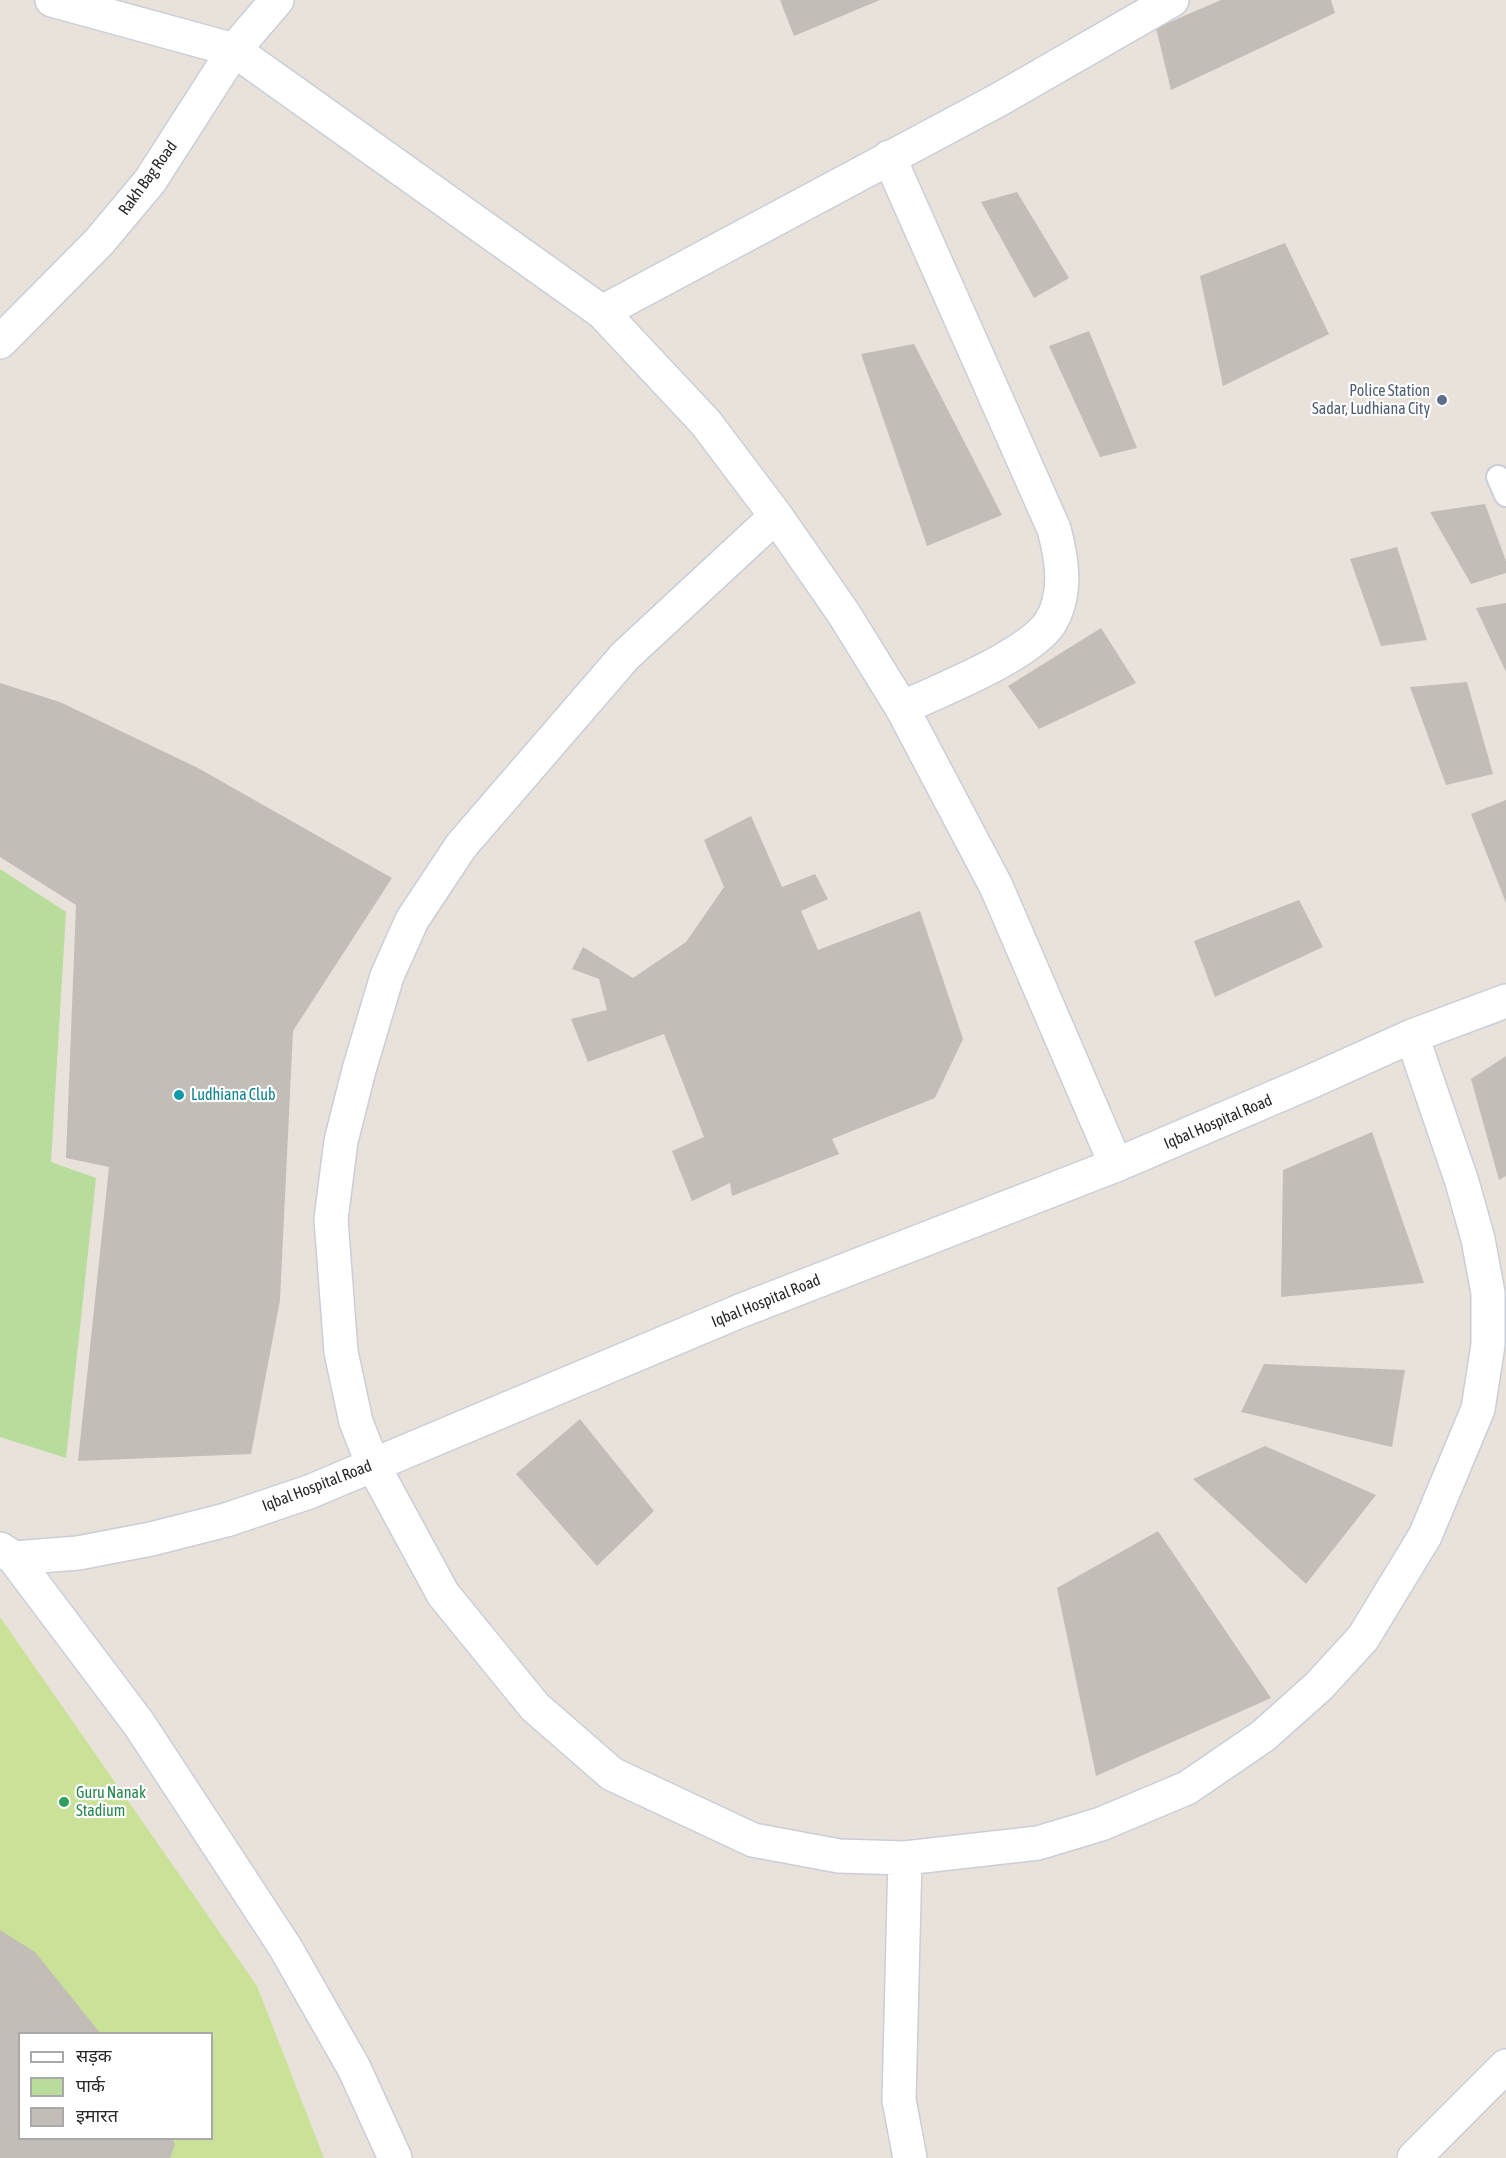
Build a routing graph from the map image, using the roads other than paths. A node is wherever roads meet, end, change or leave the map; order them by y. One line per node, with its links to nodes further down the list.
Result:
1 (52, 0): 4 (street)
2 (278, 0): 4 (street, Rakh Bag Road)
3 (1172, 0): 5 (street)
4 (234, 50): 6 (street); 7 (street, Rakh Bag Road)
5 (889, 157): 6 (street); 9 (street)
6 (602, 312): 8 (street)
7 (0, 342)
8 (776, 516): 9 (street); 13 (street)
9 (902, 708): 12 (street)
10 (1506, 1001): 11 (street, Iqbal Hospital Road)
11 (1412, 1036): 12 (street, Iqbal Hospital Road); 15 (street)
12 (1116, 1165): 13 (street, Iqbal Hospital Road)
13 (373, 1465): 14 (street, Iqbal Hospital Road); 15 (street)
14 (7, 1554): 17 (street)
15 (905, 1858): 18 (street)
16 (1506, 2066): 19 (street)
17 (395, 2158)
18 (910, 2158)
19 (1414, 2158)

